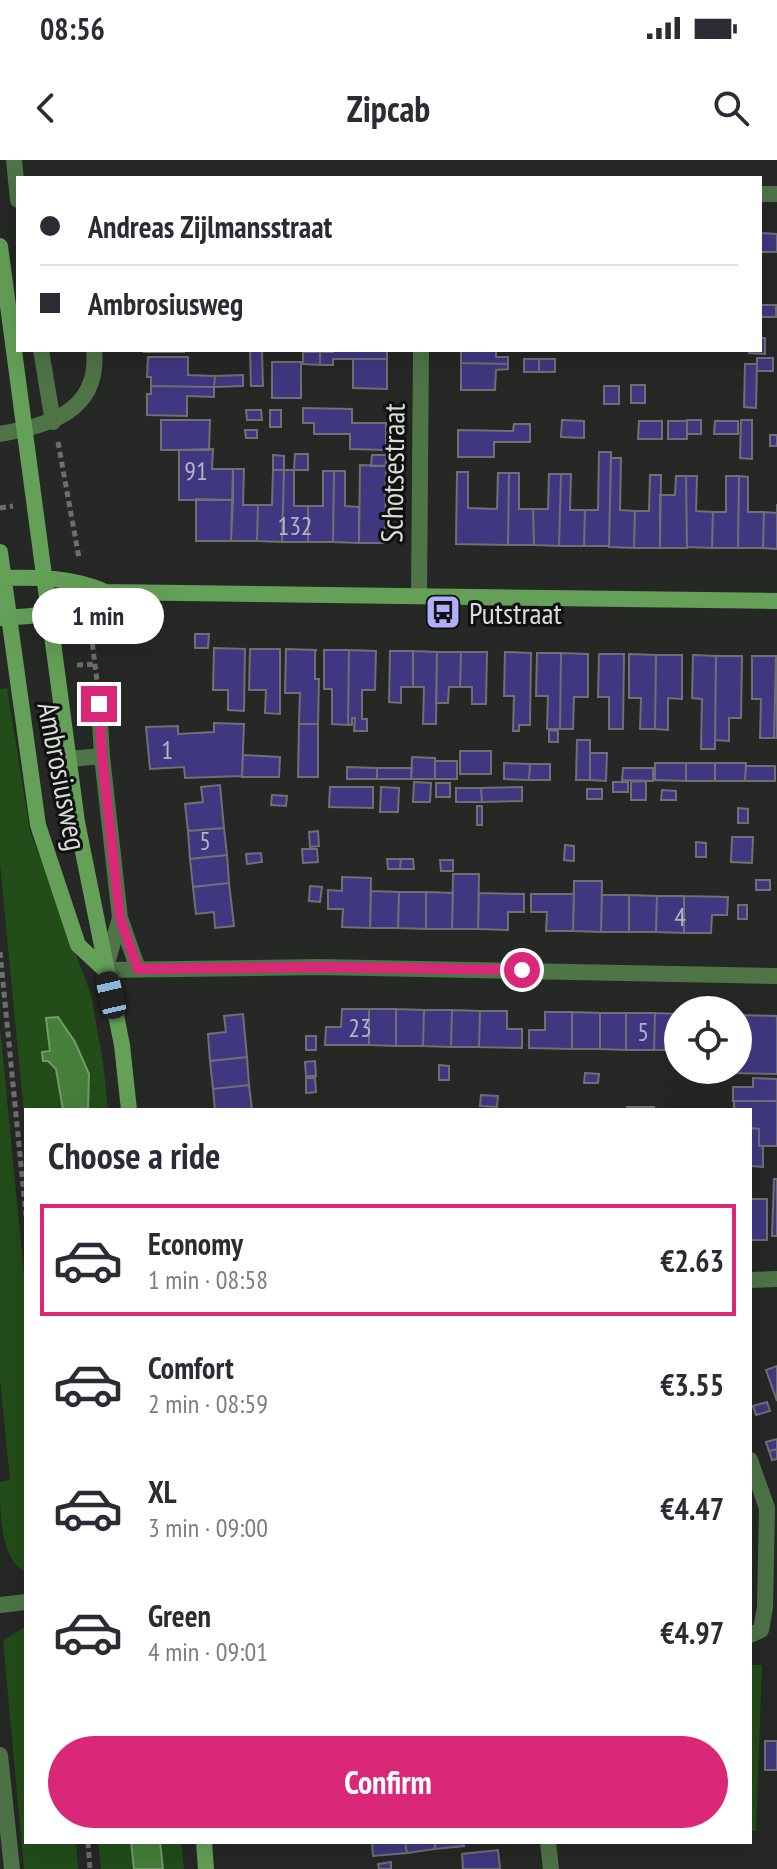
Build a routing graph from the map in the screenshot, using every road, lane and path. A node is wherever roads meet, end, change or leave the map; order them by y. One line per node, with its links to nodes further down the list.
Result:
1 (0, 246): 6 (main road, Ambrosiusweg)
2 (41, 352): 5 (street)
3 (94, 352): 5 (street)
4 (421, 352): 13 (street, Schotsestraat)
5 (53, 422): 6 (street); 11 (path)
6 (26, 429): 7 (street); 9 (main road, Ambrosiusweg)
7 (0, 434)
8 (0, 552): 10 (main road, Ambrosiusweg)
9 (46, 576): 10 (main road); 11 (main road); 16 (main road, Ambrosiusweg)
10 (2, 578): 17 (main road, Ambrosiusweg)
11 (83, 582): 12 (main road)
12 (106, 592): 13 (main road); 15 (main road)
13 (419, 596): 14 (main road)
14 (777, 601)
15 (87, 605): 16 (main road); 18 (path)
16 (51, 615): 17 (main road); 20 (main road, Ambrosiusweg)
17 (4, 618): 24 (main road, Ambrosiusweg)
18 (99, 704): 19 (street, Ambrosiusweg)
19 (102, 756): 20 (street, Ambrosiusweg); 21 (street, Ambrosiusweg)
20 (69, 759): 24 (main road, Ambrosiusweg)
21 (120, 918): 23 (street, Ambrosiusweg); 24 (street, Ambrosiusweg)
22 (0, 952): 27 (path)
23 (138, 969): 24 (street); 25 (street)
24 (105, 970): 26 (main road, Ambrosiusweg)
25 (777, 976)
26 (129, 1108)
27 (24, 1196)
28 (777, 1279): 29 (street)
29 (752, 1280)
30 (752, 1466): 33 (street)
31 (24, 1602): 32 (street)
32 (0, 1605)
33 (752, 1634)
34 (0, 1755): 38 (street)
35 (88, 1844): 39 (path)
36 (204, 1844): 40 (main road)
37 (548, 1844): 41 (street)
38 (12, 1869)
39 (90, 1869)
40 (206, 1869)
41 (551, 1869)

